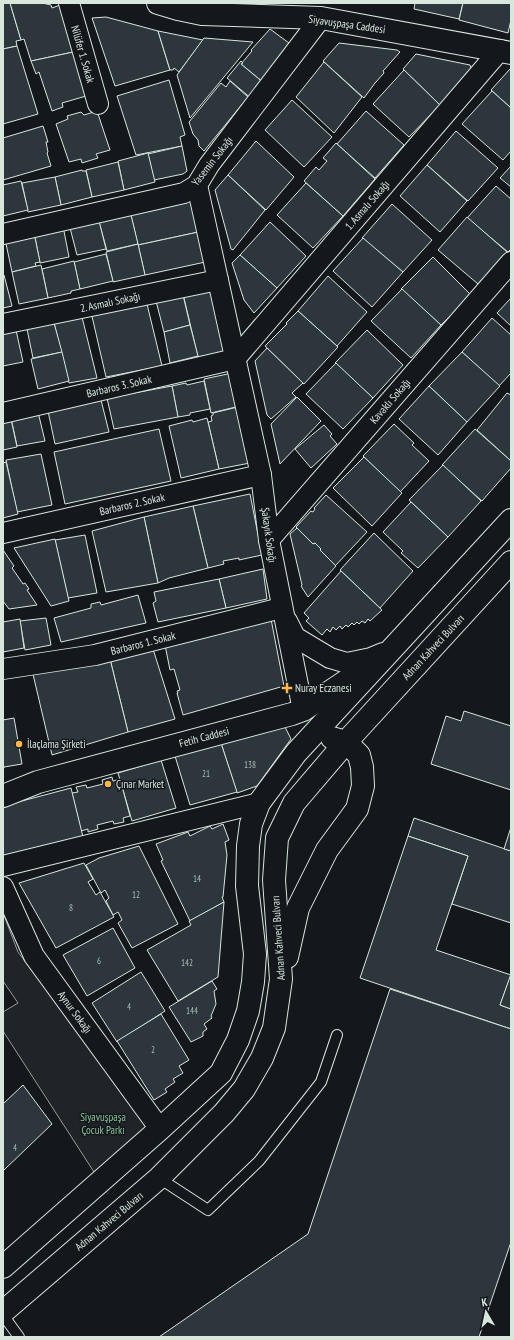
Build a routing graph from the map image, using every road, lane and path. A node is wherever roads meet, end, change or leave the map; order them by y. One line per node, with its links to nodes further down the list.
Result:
1 (69, 3): 5 (street, Nilüfer 1. Sokak)
2 (171, 5): 3 (main road, Siyavuşpaşa Caddesi)
3 (321, 18): 4 (main road, Siyavuşpaşa Caddesi); 6 (street, Yasemin Sokağı)
4 (505, 51): 11 (street, 1. Asmalı Sokağı)
5 (98, 104)
6 (196, 185): 7 (street, Yasemin Sokağı); 9 (street, Şakayık Sokağı)
7 (3, 234)
8 (511, 262): 16 (street, Kavaklı Sokağı)
9 (218, 280): 10 (street, 2. Asmalı Sokağı); 11 (street, Şakayık Sokağı)
10 (3, 324)
11 (235, 359): 12 (street, Barbaros 3. Sokak); 13 (street, Şakayık Sokağı)
12 (3, 413)
13 (261, 475): 15 (street, Barbaros 2. Sokak); 16 (street, Şakayık Sokağı)
14 (511, 520): 19 (main road)
15 (3, 533)
16 (268, 540): 18 (street, Şakayık Sokağı)
17 (511, 562): 22 (main road, Adnan Kahveci Bulvarı)
18 (281, 608): 19 (street); 20 (street, Barbaros 1. Sokak); 21 (street, Şakayık Sokağı)
19 (392, 650): 21 (main road, Fetih Caddesi); 23 (main road)
20 (3, 669)
21 (298, 712): 23 (main road); 24 (main road, Fetih Caddesi)
22 (346, 742): 23 (main road); 28 (main road, Adnan Kahveci Bulvarı); 28 (main road)
23 (296, 754): 25 (main road)
24 (3, 796)
25 (260, 803): 26 (street); 30 (main road)
26 (3, 866)
27 (3, 887): 30 (street, Aynur Sokağı)
28 (282, 979): 31 (main road, Adnan Kahveci Bulvarı)
29 (337, 1035): 31 (lane)
30 (160, 1130): 32 (main road)
31 (159, 1178): 33 (main road, Adnan Kahveci Bulvarı)
32 (3, 1267)
33 (3, 1312)
34 (3, 1315): 35 (lane)
35 (19, 1337)

